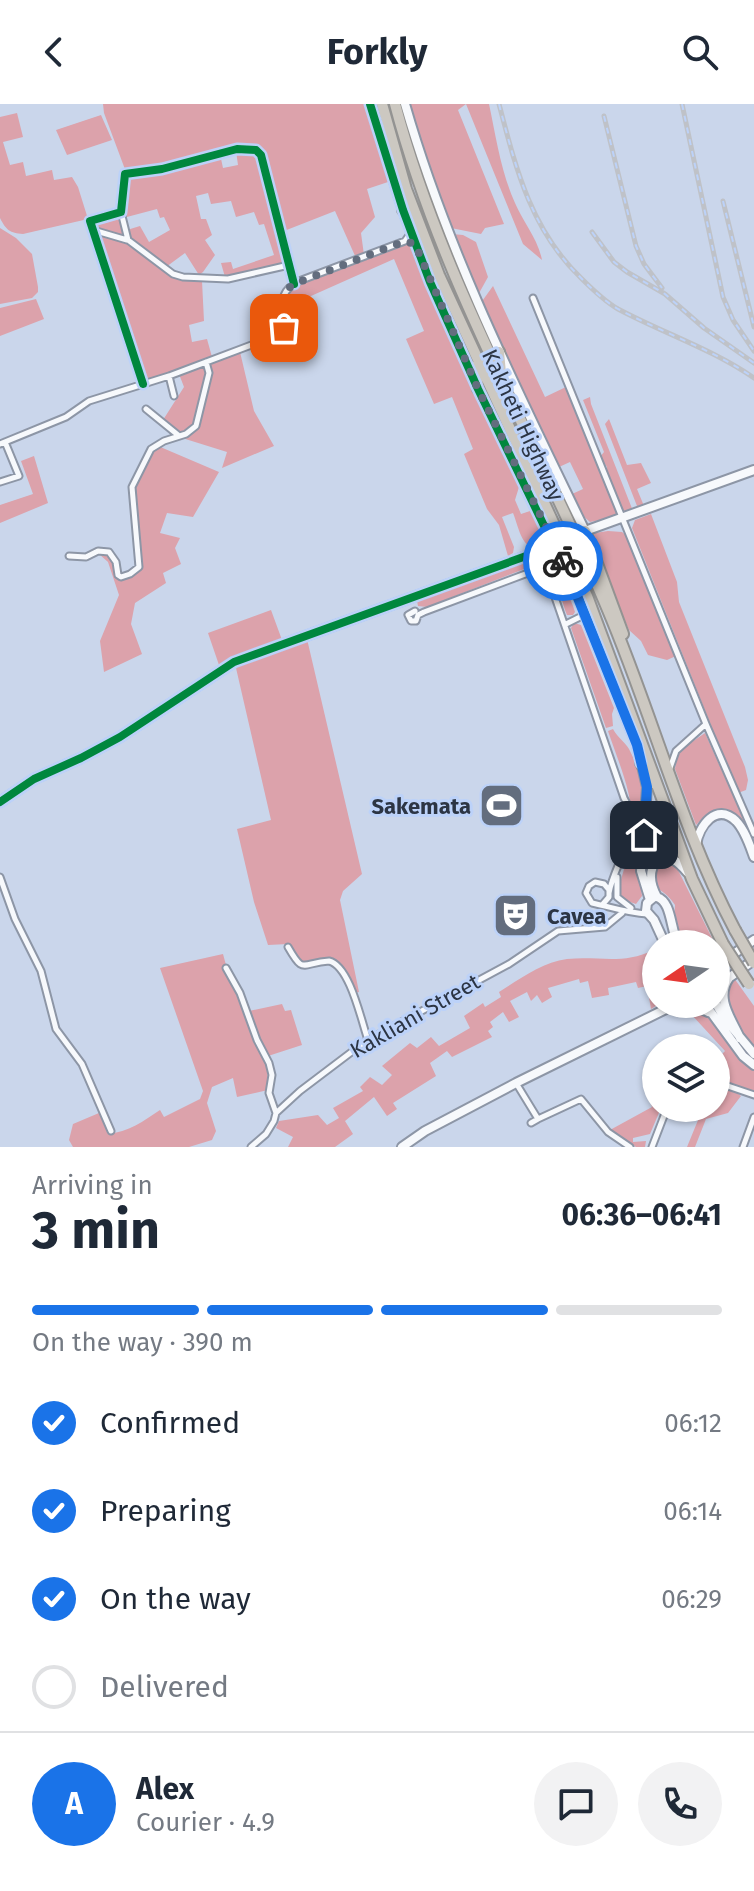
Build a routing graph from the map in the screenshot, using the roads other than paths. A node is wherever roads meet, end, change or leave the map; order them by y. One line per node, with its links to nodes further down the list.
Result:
1 (370, 104): 6 (street, Kakheti Highway)
2 (382, 104): 5 (highway, Kakheti Highway)
3 (395, 104): 20 (highway, Kakheti Highway)
4 (405, 104): 16 (street, Kakheti Highway)
5 (406, 189): 6 (highway); 17 (highway, Kakheti Highway)
6 (403, 210): 9 (street, Kakheti Highway)
7 (121, 212): 8 (street); 10 (street); 13 (street)
8 (93, 230): 10 (street); 21 (street)
9 (411, 233): 11 (street); 12 (street, Kakheti Highway)
10 (128, 240): 13 (street)
11 (405, 241): 12 (street); 14 (street)
12 (415, 244): 22 (street, Kakheti Highway)
13 (289, 265): 14 (street)
14 (294, 284): 18 (street)
15 (533, 298): 29 (street)
16 (499, 352): 20 (highway); 31 (street, Kakheti Highway)
17 (475, 356): 22 (highway); 43 (highway, Kakheti Highway)
18 (206, 362): 19 (street); 25 (street)
19 (169, 376): 21 (street); 23 (street)
20 (501, 379): 38 (highway, Kakheti Highway)
21 (143, 384): 26 (street)
22 (478, 389): 30 (street, Kakheti Highway)
23 (174, 396)
24 (146, 409): 25 (street)
25 (179, 436): 34 (street)
26 (3, 443): 28 (street)
27 (754, 470): 29 (street)
28 (0, 482)
29 (624, 519): 31 (street); 39 (street)
30 (545, 525): 32 (street); 33 (street, Kakheti Highway)
31 (585, 531): 38 (highway)
32 (540, 551): 33 (street); 35 (street)
33 (559, 554): 36 (street, Kakheti Highway)
34 (69, 556)
35 (407, 599): 37 (street); 42 (street)
36 (584, 615): 37 (street); 40 (street, Kakheti Highway)
37 (566, 624): 47 (street)
38 (639, 690): 41 (highway, Kakheti Highway)
39 (706, 724): 41 (street); 44 (street)
40 (641, 763): 43 (highway); 51 (street, Kakheti Highway)
41 (670, 777): 45 (highway, Kakheti Highway)
42 (0, 802)
43 (665, 802): 49 (highway, Kakheti Highway)
44 (754, 834)
45 (696, 846): 46 (street); 64 (highway, Kakheti Highway, bridge)
46 (754, 857)
47 (620, 864): 50 (street); 54 (street)
48 (0, 877): 86 (street)
49 (692, 879): 51 (street); 67 (highway, Kakheti Highway, bridge)
50 (609, 895): 52 (street); 52 (street); 54 (street)
51 (651, 900): 54 (street); 56 (street); 57 (street)
52 (603, 904): 53 (street)
53 (610, 907): 55 (street); 58 (street)
54 (631, 908)
55 (622, 913): 57 (street); 58 (street)
56 (668, 913): 57 (street); 60 (street)
57 (651, 917): 59 (street)
58 (612, 920): 75 (street, Kakliani Street)
59 (658, 930)
60 (673, 930)
61 (754, 940): 63 (street)
62 (288, 947): 75 (street)
63 (730, 956)
64 (754, 962): 66 (street)
65 (226, 968): 81 (street)
66 (730, 977)
67 (752, 988)
68 (730, 1015): 74 (street)
69 (644, 1018): 78 (street)
70 (713, 1018): 73 (street)
71 (716, 1018): 73 (street)
72 (726, 1018): 74 (street)
73 (720, 1024): 77 (street)
74 (740, 1038): 76 (street)
75 (368, 1040): 81 (street, Kakliani Street)
76 (754, 1054)
77 (754, 1065)
78 (516, 1083): 83 (street); 87 (street)
79 (730, 1087): 80 (street)
80 (754, 1095)
81 (276, 1113): 88 (street, Kakliani Street)
82 (754, 1117): 91 (street)
83 (538, 1119): 85 (street); 89 (street)
84 (662, 1122): 90 (street)
85 (531, 1123)
86 (111, 1131)
87 (406, 1146)
88 (251, 1147)
89 (630, 1147)
90 (652, 1147)
91 (743, 1147)

